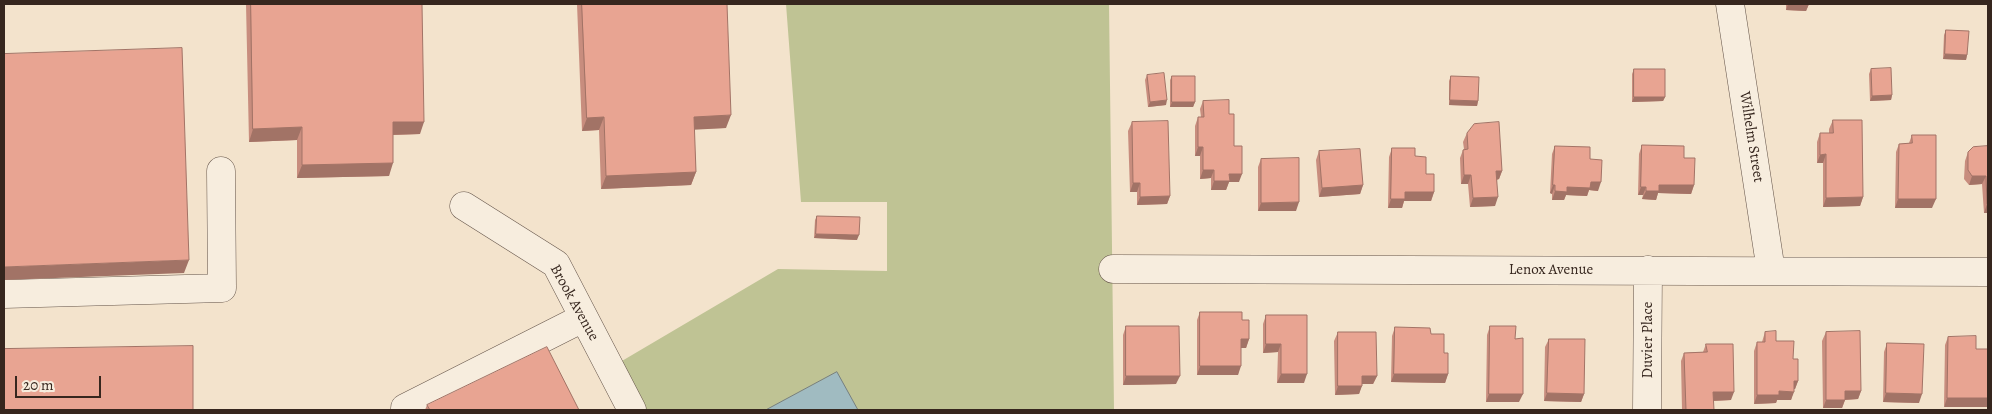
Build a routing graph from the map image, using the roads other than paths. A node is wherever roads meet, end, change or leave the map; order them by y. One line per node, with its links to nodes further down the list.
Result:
1 (1730, 4): 6 (street, Wilhelm Street)
2 (221, 171): 8 (street)
3 (464, 206): 9 (street, Brook Avenue)
4 (1113, 269): 5 (street, Lenox Avenue)
5 (1648, 270): 6 (street, Lenox Avenue); 12 (street, Duvier Place)
6 (1771, 271): 7 (street, Lenox Avenue)
7 (1988, 272)
8 (4, 294)
9 (584, 318): 10 (street); 11 (street, Brook Avenue)
10 (405, 410)
11 (632, 410)
12 (1647, 410)

